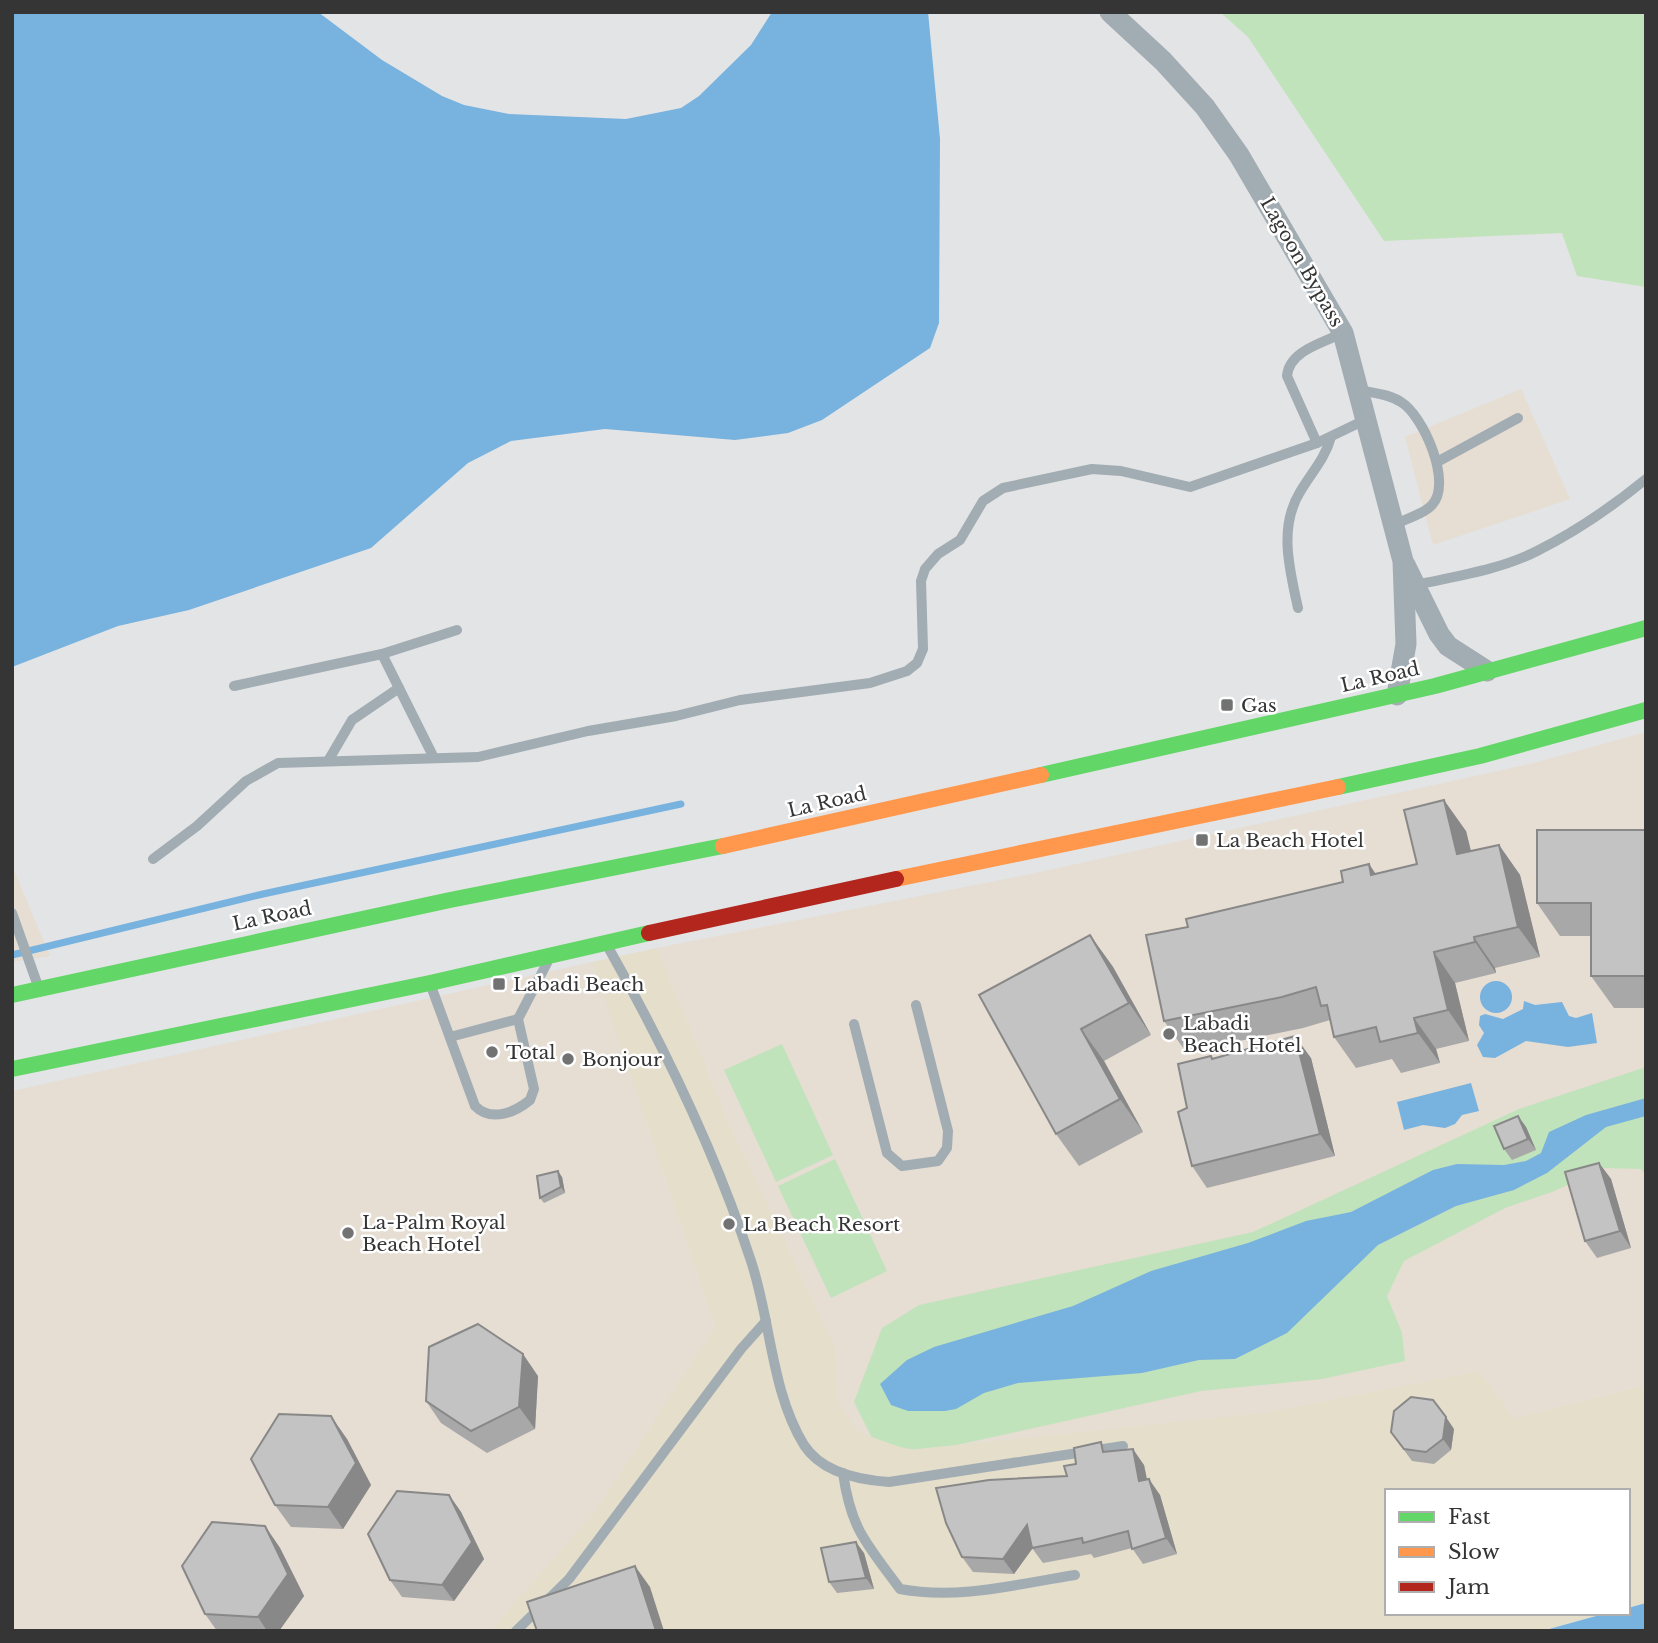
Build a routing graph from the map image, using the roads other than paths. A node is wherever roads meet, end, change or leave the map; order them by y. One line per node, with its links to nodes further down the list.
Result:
1 (1110, 12): 2 (street, Lagoon Bypass)
2 (1343, 333): 3 (street, Lagoon Bypass); 7 (lane)
3 (1359, 390): 5 (street, Lagoon Bypass); 8 (lane)
4 (1518, 418): 8 (lane)
5 (1367, 419): 6 (lane); 10 (street, Lagoon Bypass)
6 (1331, 437): 7 (lane); 13 (lane)
7 (1317, 443): 22 (lane)
8 (1437, 462): 10 (lane)
9 (1646, 479): 12 (lane)
10 (1394, 526): 11 (street, Lagoon Bypass)
11 (1403, 561): 12 (street, Lagoon Bypass); 20 (street, Lagoon Bypass)
12 (1416, 585): 17 (street, Lagoon Bypass)
13 (1298, 608)
14 (1646, 628): 17 (main road, La Road)
15 (457, 629): 16 (lane)
16 (382, 654): 18 (lane); 19 (lane)
17 (1487, 671): 20 (main road, La Road)
18 (234, 686)
19 (400, 688): 22 (lane); 23 (lane)
20 (1397, 695): 29 (main road, La Road)
21 (1646, 710): 26 (main road)
22 (434, 758): 23 (lane)
23 (328, 761): 24 (lane)
24 (153, 859)
25 (12, 913): 29 (lane)
26 (607, 944): 27 (main road); 36 (lane)
27 (551, 956): 28 (main road); 32 (lane)
28 (430, 983): 34 (lane); 35 (main road)
29 (39, 989): 30 (main road, La Road)
30 (12, 995)
31 (916, 1005): 33 (lane)
32 (518, 1019): 34 (lane); 34 (lane)
33 (854, 1024)
34 (450, 1038)
35 (12, 1069)
36 (766, 1321): 38 (lane); 40 (lane)
37 (1123, 1446): 38 (lane)
38 (843, 1473): 39 (lane)
39 (1075, 1575)
40 (516, 1631)

